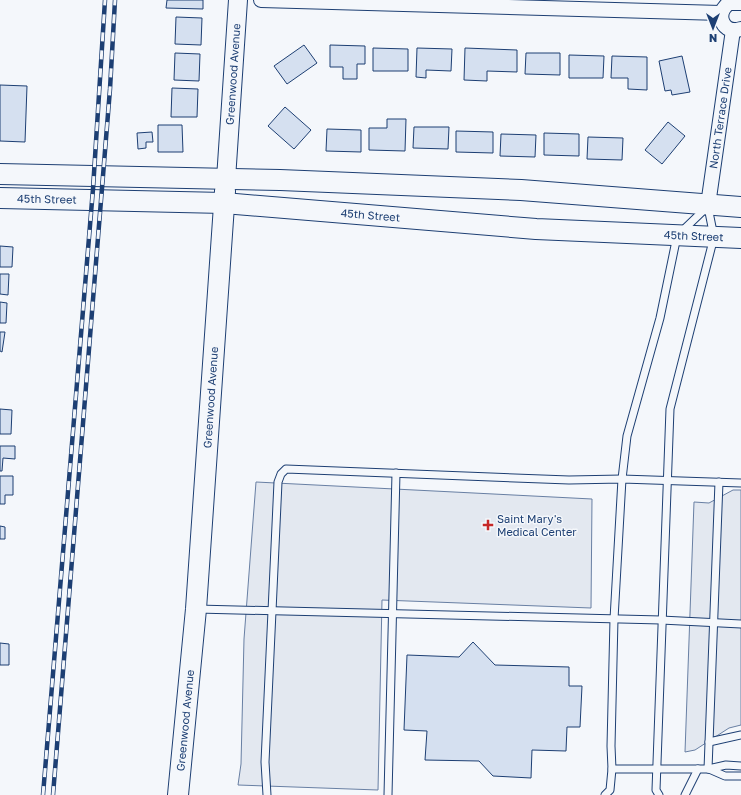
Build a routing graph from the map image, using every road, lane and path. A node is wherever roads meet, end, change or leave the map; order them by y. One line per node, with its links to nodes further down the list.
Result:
1 (238, 0): 7 (street, Greenwood Avenue)
2 (261, 0): 4 (street)
3 (738, 2): 4 (street)
4 (721, 12): 5 (street)
5 (737, 30): 10 (street, North Terrace Drive)
6 (0, 174): 7 (main road)
7 (226, 179): 9 (main road, Greenwood Avenue); 10 (main road)
8 (0, 198): 9 (main road, 45th Street)
9 (224, 203): 12 (main road, 45th Street); 20 (main road, Greenwood Avenue)
10 (708, 206): 11 (main road); 12 (lane); 13 (lane)
11 (741, 207)
12 (677, 236): 13 (main road, 45th Street); 16 (lane)
13 (714, 237): 14 (main road, 45th Street); 17 (lane)
14 (741, 238)
15 (396, 472): 16 (lane); 21 (lane); 22 (lane)
16 (622, 479): 17 (lane); 23 (lane)
17 (667, 481): 18 (lane); 24 (lane)
18 (719, 482): 19 (lane); 25 (lane)
19 (741, 483)
20 (196, 609): 21 (lane); 35 (main road, Greenwood Avenue)
21 (272, 611): 22 (lane); 37 (lane)
22 (392, 614): 23 (lane); 38 (lane)
23 (614, 619): 24 (lane); 31 (lane)
24 (661, 620): 25 (lane); 30 (lane)
25 (713, 622): 26 (lane); 28 (lane)
26 (741, 624)
27 (741, 735): 28 (lane)
28 (709, 742): 33 (lane)
29 (741, 766): 33 (lane)
30 (657, 768): 31 (lane); 32 (lane); 40 (lane)
31 (612, 769): 39 (lane)
32 (698, 769): 33 (lane); 41 (lane)
33 (708, 769): 34 (lane)
34 (741, 776)
35 (178, 795): 36 (lane)
36 (182, 795)
37 (267, 795)
38 (388, 795)
39 (605, 795)
40 (660, 795)
41 (686, 795)

